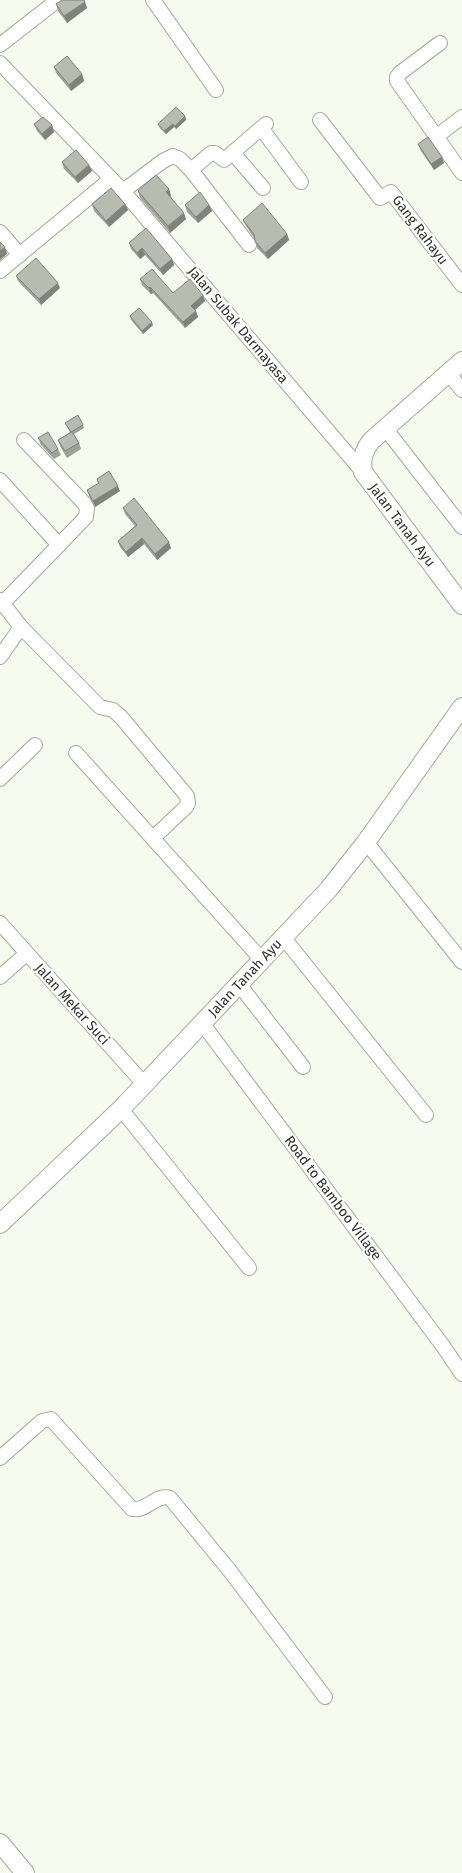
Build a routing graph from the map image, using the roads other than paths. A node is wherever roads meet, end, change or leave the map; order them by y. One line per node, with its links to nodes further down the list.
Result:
1 (58, 0): 4 (street)
2 (153, 0): 6 (street)
3 (440, 43): 9 (street)
4 (0, 45)
5 (0, 63): 13 (street, Jalan Subak Darmayasa)
6 (216, 90)
7 (462, 117): 9 (street)
8 (320, 120): 21 (street, Gang Rahayu)
9 (437, 136): 12 (street)
10 (232, 152): 11 (street); 14 (street); 15 (street)
11 (191, 170): 16 (street); 18 (street)
12 (462, 173)
13 (111, 179): 16 (street, Jalan Subak Darmayasa); 19 (street)
14 (301, 182)
15 (263, 188)
16 (123, 190): 27 (street, Jalan Subak Darmayasa)
17 (0, 232): 19 (street)
18 (249, 246)
19 (20, 255): 20 (street)
20 (0, 271)
21 (462, 285)
22 (462, 361): 23 (street, Jalan Tanah Ayu)
23 (449, 374): 24 (street); 25 (street, Jalan Tanah Ayu)
24 (462, 390)
25 (385, 428): 27 (street, Jalan Tanah Ayu); 29 (street)
26 (24, 440): 30 (street)
27 (363, 472): 32 (street, Jalan Tanah Ayu)
28 (0, 480): 30 (street)
29 (462, 527)
30 (59, 545): 31 (street)
31 (1, 602): 33 (street)
32 (462, 605)
33 (21, 626): 34 (street); 39 (street)
34 (0, 657)
35 (462, 707): 40 (street, Jalan Tanah Ayu)
36 (35, 745): 38 (street)
37 (76, 753): 39 (street)
38 (0, 779)
39 (152, 838): 44 (street)
40 (366, 842): 42 (street, Jalan Tanah Ayu); 45 (street)
41 (0, 924): 43 (street, Jalan Mekar Suci)
42 (283, 937): 44 (street, Jalan Tanah Ayu); 52 (street)
43 (26, 954): 46 (street); 50 (street, Jalan Mekar Suci)
44 (262, 960): 47 (street, Jalan Tanah Ayu)
45 (462, 962)
46 (0, 977)
47 (238, 983): 48 (street, Jalan Tanah Ayu); 49 (street)
48 (202, 1023): 50 (street, Jalan Tanah Ayu); 55 (street, Road to Bamboo Village)
49 (303, 1067)
50 (144, 1084): 51 (street, Jalan Tanah Ayu)
51 (120, 1109): 53 (street, Jalan Tanah Ayu); 54 (street)
52 (426, 1115)
53 (0, 1224)
54 (248, 1268)
55 (462, 1374)
56 (0, 1458): 57 (street)
57 (325, 1697)
58 (0, 1843): 59 (street)
59 (25, 1873)

